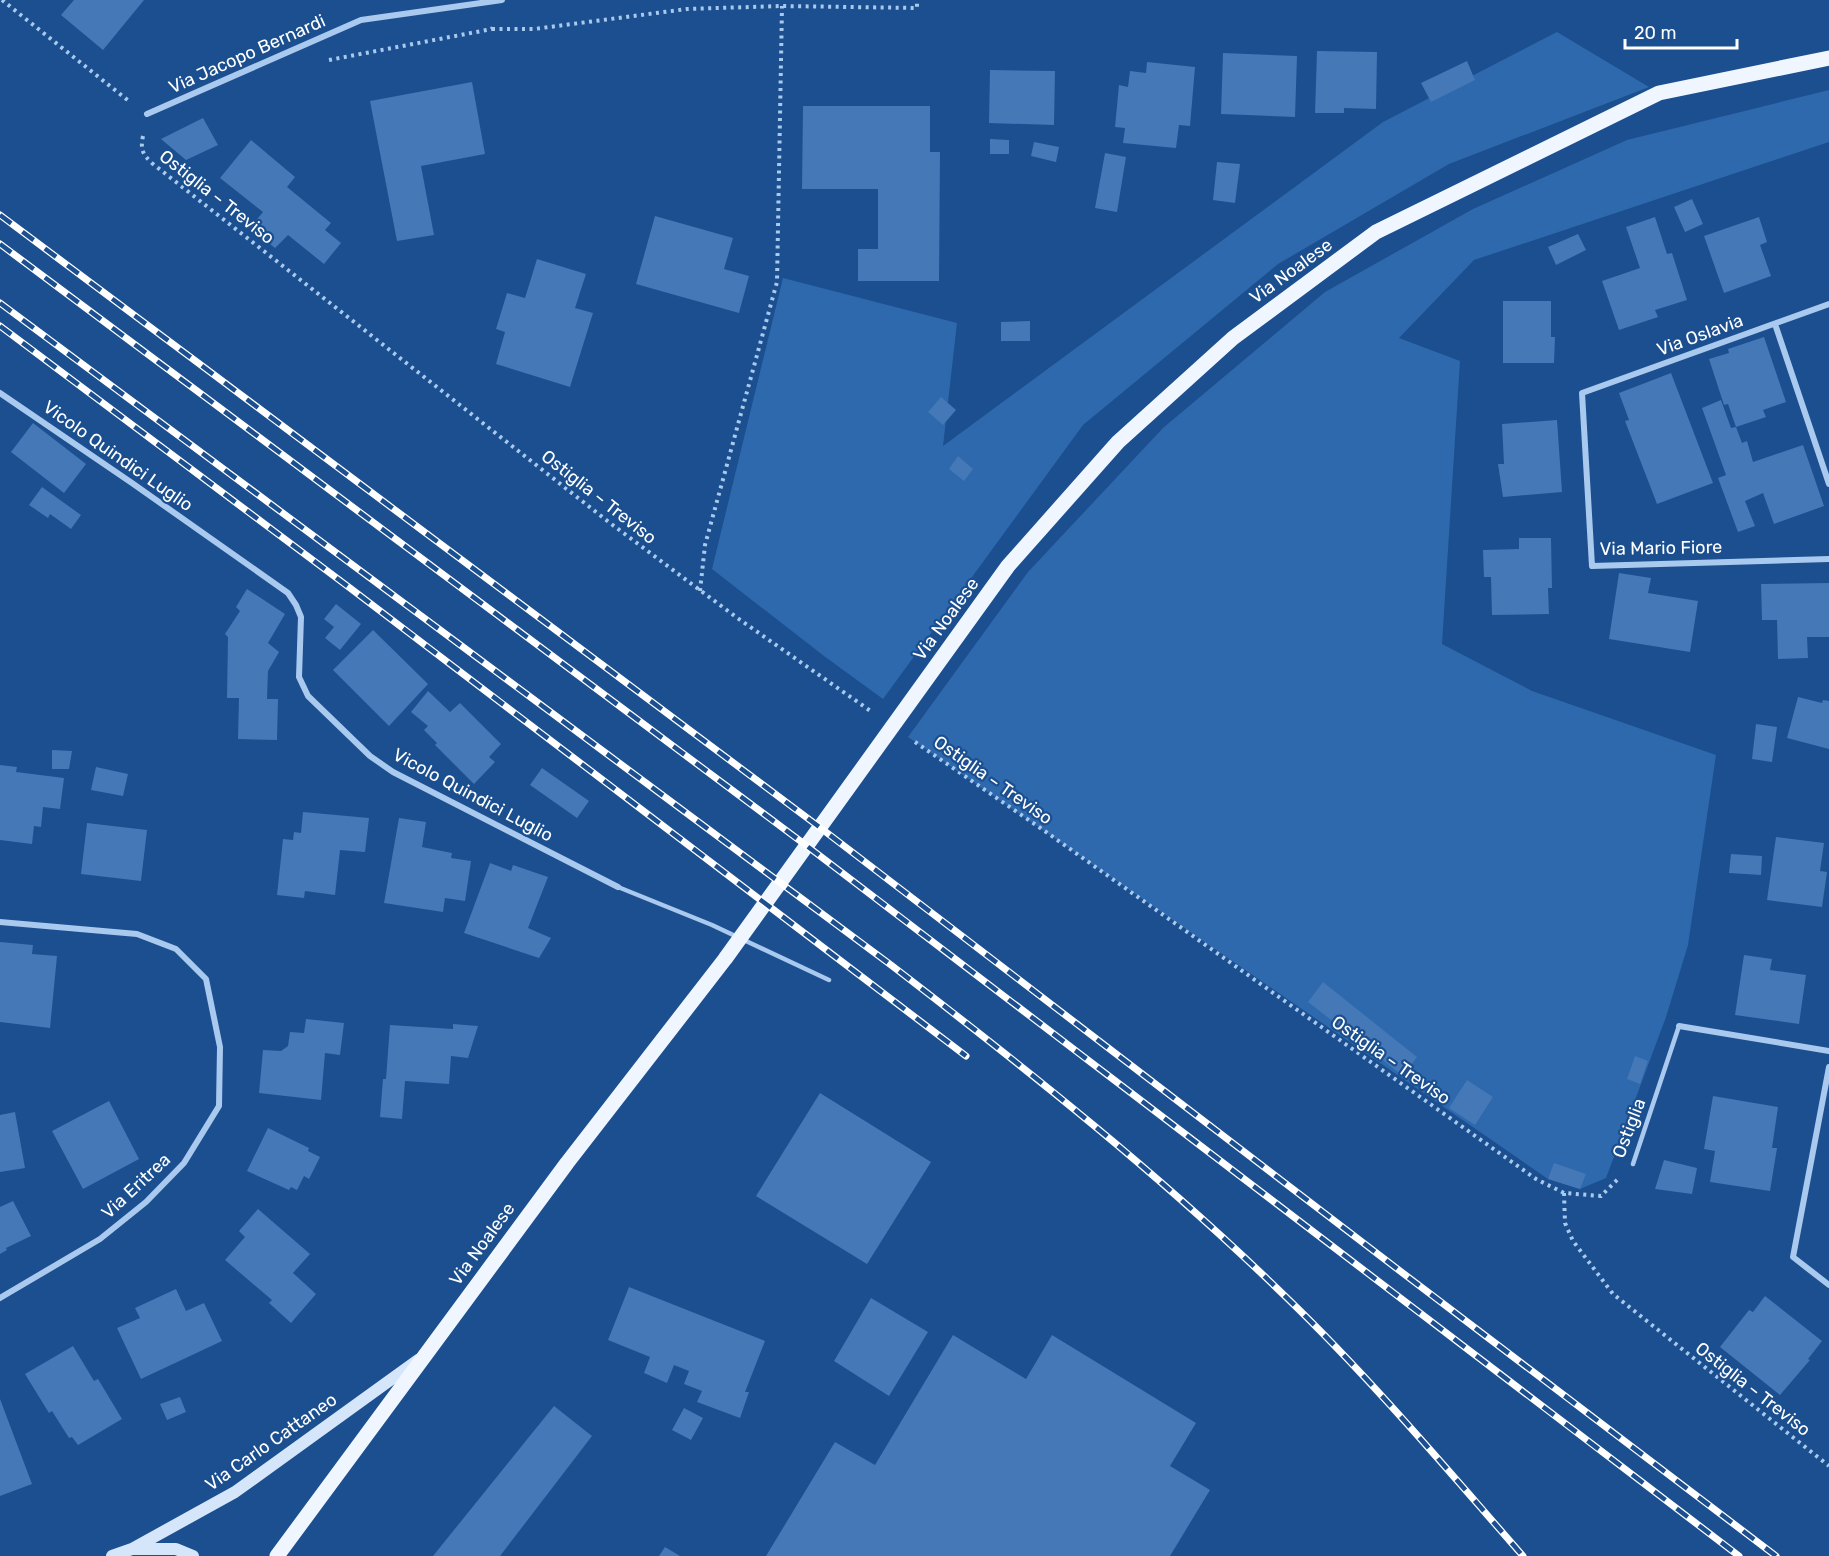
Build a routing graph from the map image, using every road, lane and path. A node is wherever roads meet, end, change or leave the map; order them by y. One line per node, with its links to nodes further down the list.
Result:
1 (2, 0): 8 (path)
2 (501, 0): 5 (path); 9 (street, Via Jacopo Bernardi)
3 (918, 0): 4 (path)
4 (782, 6): 5 (path); 16 (path)
5 (492, 29): 7 (path)
6 (1829, 58): 29 (main road, Via Noalese)
7 (326, 60)
8 (122, 96)
9 (147, 114): 16 (path, Ostiglia – Treviso)
10 (1829, 304): 11 (street, Via Oslavia)
11 (1775, 324): 13 (street, Via Oslavia); 14 (street)
12 (0, 393): 19 (street, Vicolo Quindici Luglio)
13 (1582, 393): 15 (street, Via Mario Fiore)
14 (1829, 484)
15 (1829, 559)
16 (700, 591): 17 (path, Ostiglia – Treviso)
17 (880, 718)
18 (908, 737): 26 (path, Ostiglia – Treviso)
19 (618, 887): 21 (lane, Vicolo Quindici Luglio)
20 (0, 922): 28 (street, Via Eritrea)
21 (829, 980)
22 (1679, 1026): 23 (street); 25 (lane, Ostiglia)
23 (1829, 1052)
24 (1829, 1067): 27 (street)
25 (1633, 1164): 26 (path, Ostiglia)
26 (1564, 1193): 30 (path, Ostiglia – Treviso)
27 (1829, 1285)
28 (0, 1298)
29 (424, 1355): 31 (main road, Via Carlo Cattaneo); 34 (main road, Via Noalese)
30 (1829, 1466)
31 (132, 1549): 32 (main road, Via Carlo Cattaneo); 33 (main road, Via Carlo Cattaneo)
32 (112, 1556)
33 (193, 1556)
34 (277, 1556)

